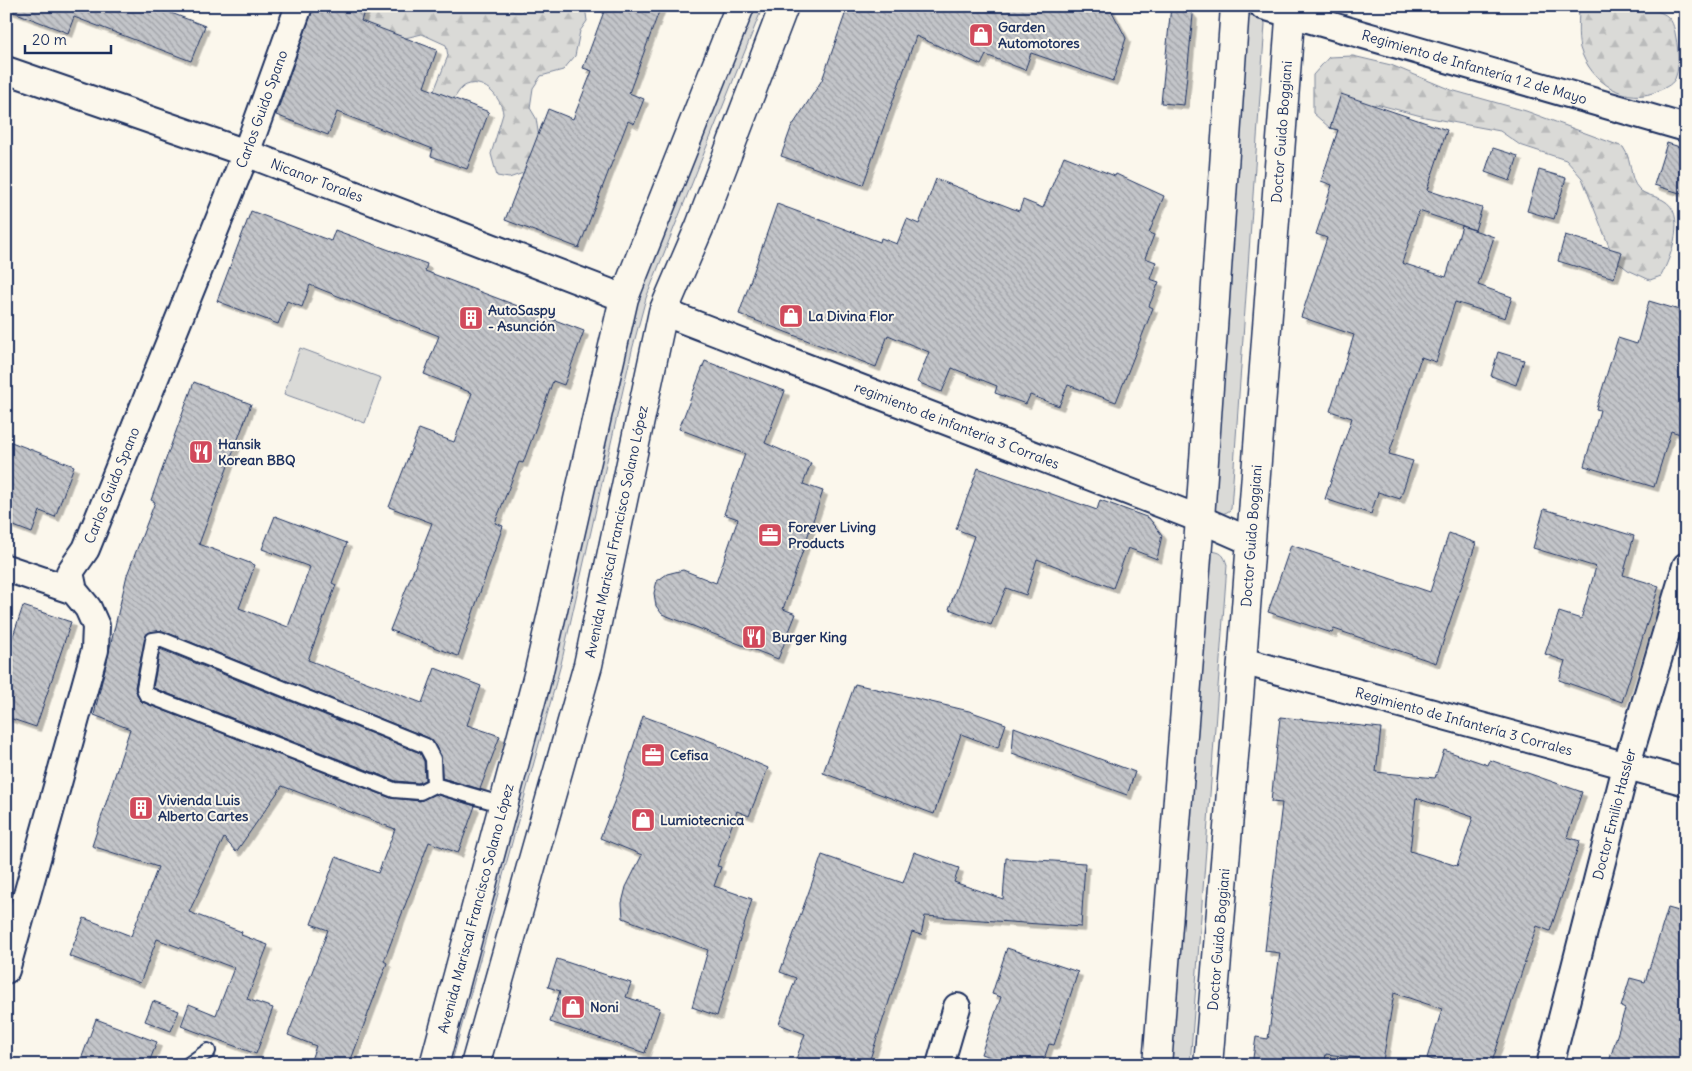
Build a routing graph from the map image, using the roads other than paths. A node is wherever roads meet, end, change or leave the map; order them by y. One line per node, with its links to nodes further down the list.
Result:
1 (299, 6): 9 (street, Carlos Guido Spano)
2 (740, 6): 10 (main road, Avenida Mariscal Francisco Solano López)
3 (784, 6): 11 (main road, Avenida Mariscal Francisco Solano López)
4 (1235, 6): 12 (main road)
5 (1263, 6): 6 (street, Regimiento de Infantería 1 2 de Mayo)
6 (1290, 10): 8 (street, Regimiento de Infantería 1 2 de Mayo); 13 (main road, Doctor Guido Boggiani)
7 (6, 70): 9 (street, Nicanor Torales)
8 (1686, 128)
9 (246, 153): 10 (street, Nicanor Torales); 16 (street, Carlos Guido Spano)
10 (624, 298): 21 (main road, Avenida Mariscal Francisco Solano López)
11 (663, 312): 12 (street, regimiento de infanteria 3 Corrales); 27 (main road, Avenida Mariscal Francisco Solano López)
12 (1200, 519): 13 (street, regimiento de infanteria 3 Corrales); 29 (main road)
13 (1250, 541): 17 (main road, Doctor Guido Boggiani)
14 (1686, 566): 18 (street, Doctor Emilio Hassler)
15 (6, 568): 16 (street)
16 (74, 591): 22 (street)
17 (1242, 661): 18 (street, Regimiento de Infantería 3 Corrales); 30 (main road, Doctor Guido Boggiani)
18 (1626, 766): 19 (street, Regimiento de Infantería 3 Corrales); 31 (street, Doctor Emilio Hassler)
19 (1686, 782)
20 (434, 785): 20 (lane); 21 (lane)
21 (504, 805): 26 (main road, Avenida Mariscal Francisco Solano López)
22 (6, 970)
23 (957, 1007): 28 (street)
24 (208, 1051): 25 (lane)
25 (188, 1065)
26 (434, 1065)
27 (475, 1065)
28 (940, 1065)
29 (1157, 1065)
30 (1208, 1065)
31 (1550, 1065)

